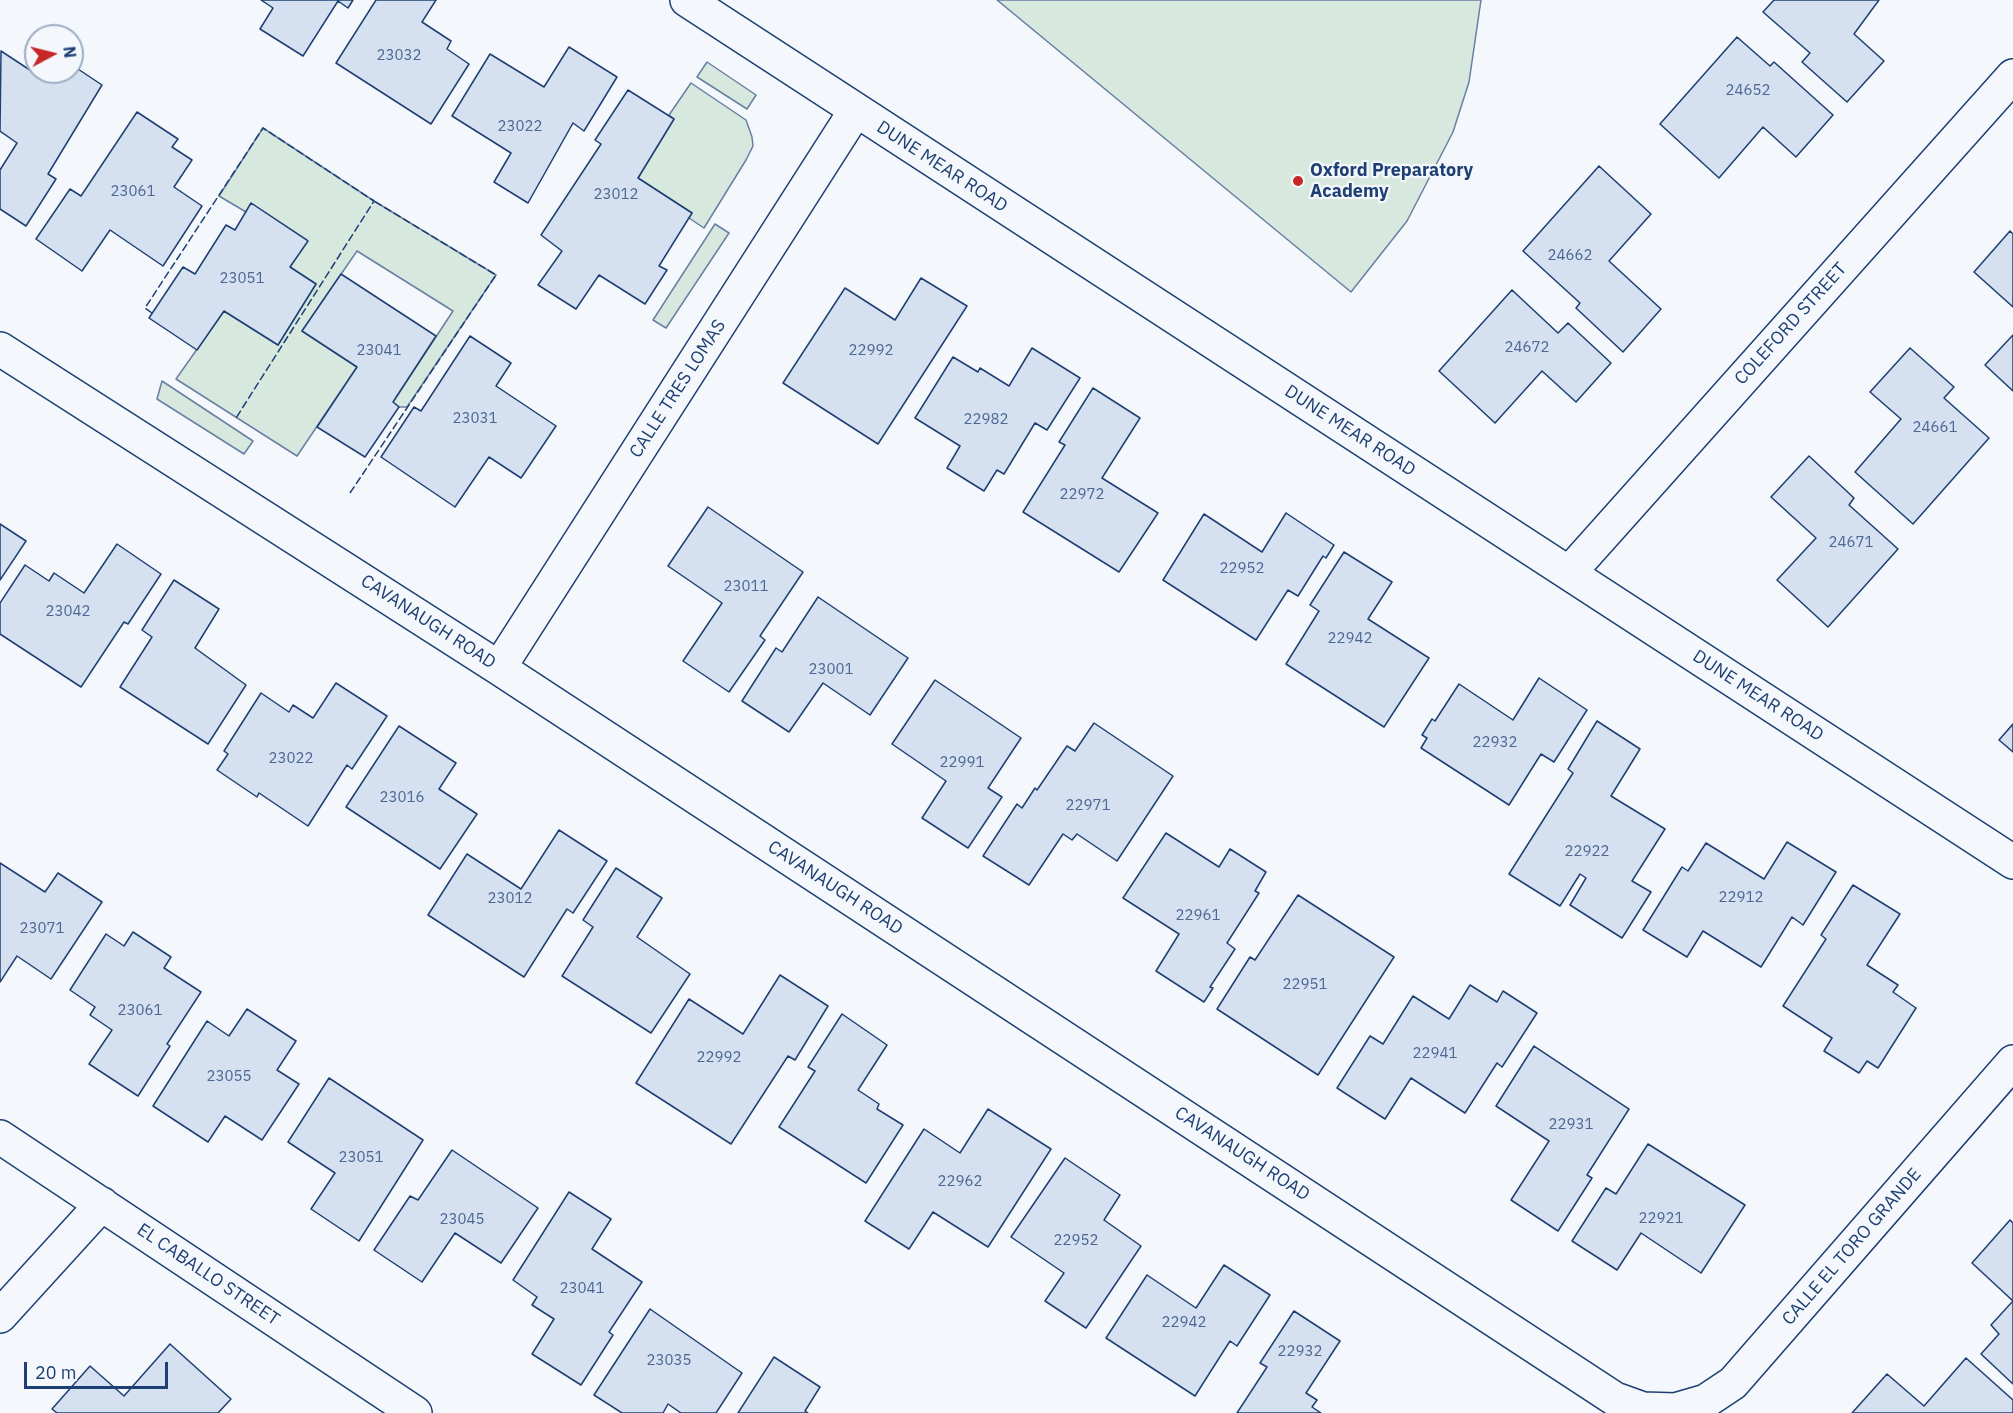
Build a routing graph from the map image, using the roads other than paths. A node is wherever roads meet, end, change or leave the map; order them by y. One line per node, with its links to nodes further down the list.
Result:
1 (687, 0): 3 (street, DUNE MEAR ROAD)
2 (2013, 76): 5 (street, COLEFORD STREET)
3 (856, 110): 5 (street, DUNE MEAR ROAD); 6 (street, CALLE TRES LOMAS)
4 (0, 349): 6 (street, CAVANAUGH ROAD)
5 (1569, 573): 7 (street, DUNE MEAR ROAD)
6 (499, 668): 12 (street, CAVANAUGH ROAD)
7 (2013, 862)
8 (2013, 1062): 12 (street, CALLE EL TORO GRANDE)
9 (0, 1137): 10 (street, EL CABALLO STREET)
10 (102, 1204): 11 (street); 13 (street, EL CABALLO STREET)
11 (0, 1316)
12 (1675, 1410)
13 (415, 1413)

